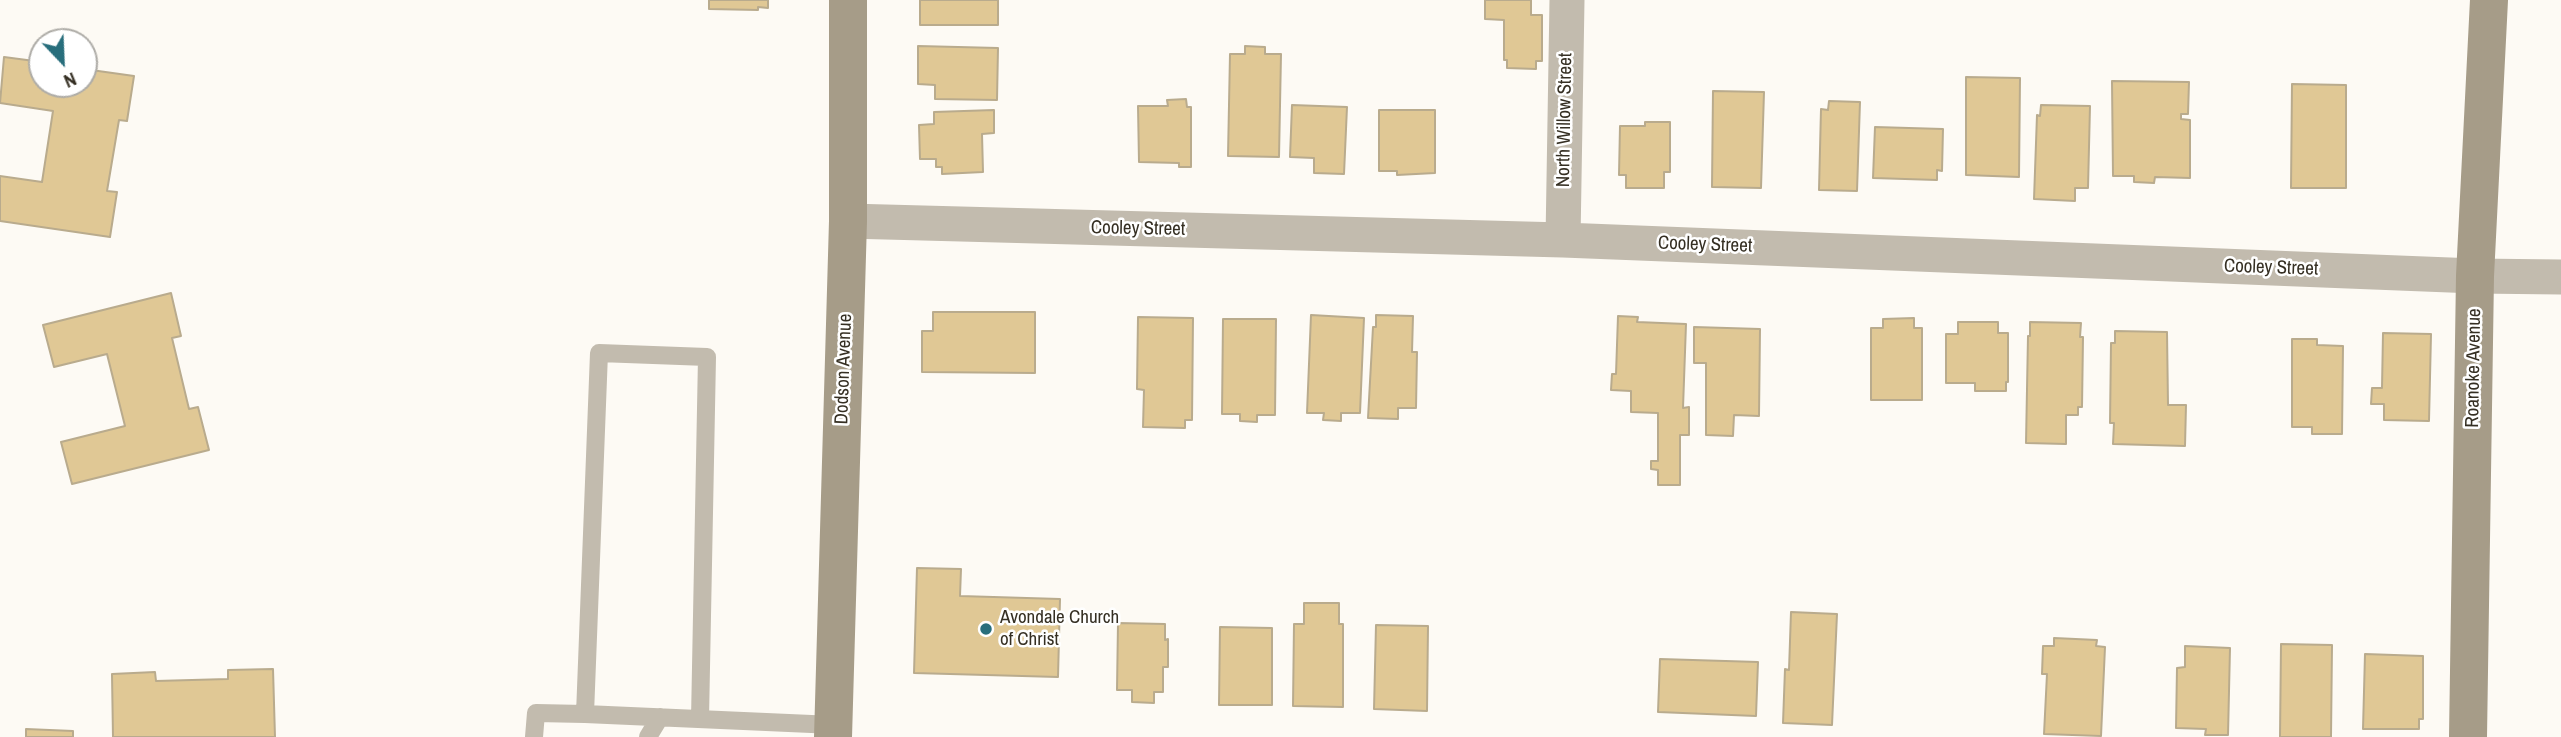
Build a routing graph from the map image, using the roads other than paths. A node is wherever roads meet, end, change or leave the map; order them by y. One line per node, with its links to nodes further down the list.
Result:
1 (848, 0): 4 (street, Dodson Avenue)
2 (1567, 0): 5 (street, North Willow Street)
3 (2489, 0): 6 (street, Roanoke Avenue)
4 (848, 221): 5 (street, Cooley Street); 11 (street, Dodson Avenue)
5 (1563, 240): 6 (street, Cooley Street)
6 (2475, 276): 7 (street, Cooley Street); 14 (street, Roanoke Avenue)
7 (2561, 277)
8 (585, 714): 9 (lane); 10 (lane); 12 (lane)
9 (660, 717): 10 (lane); 13 (lane)
10 (700, 719): 11 (lane)
11 (833, 731)
12 (534, 737)
13 (648, 737)
14 (2468, 737)

